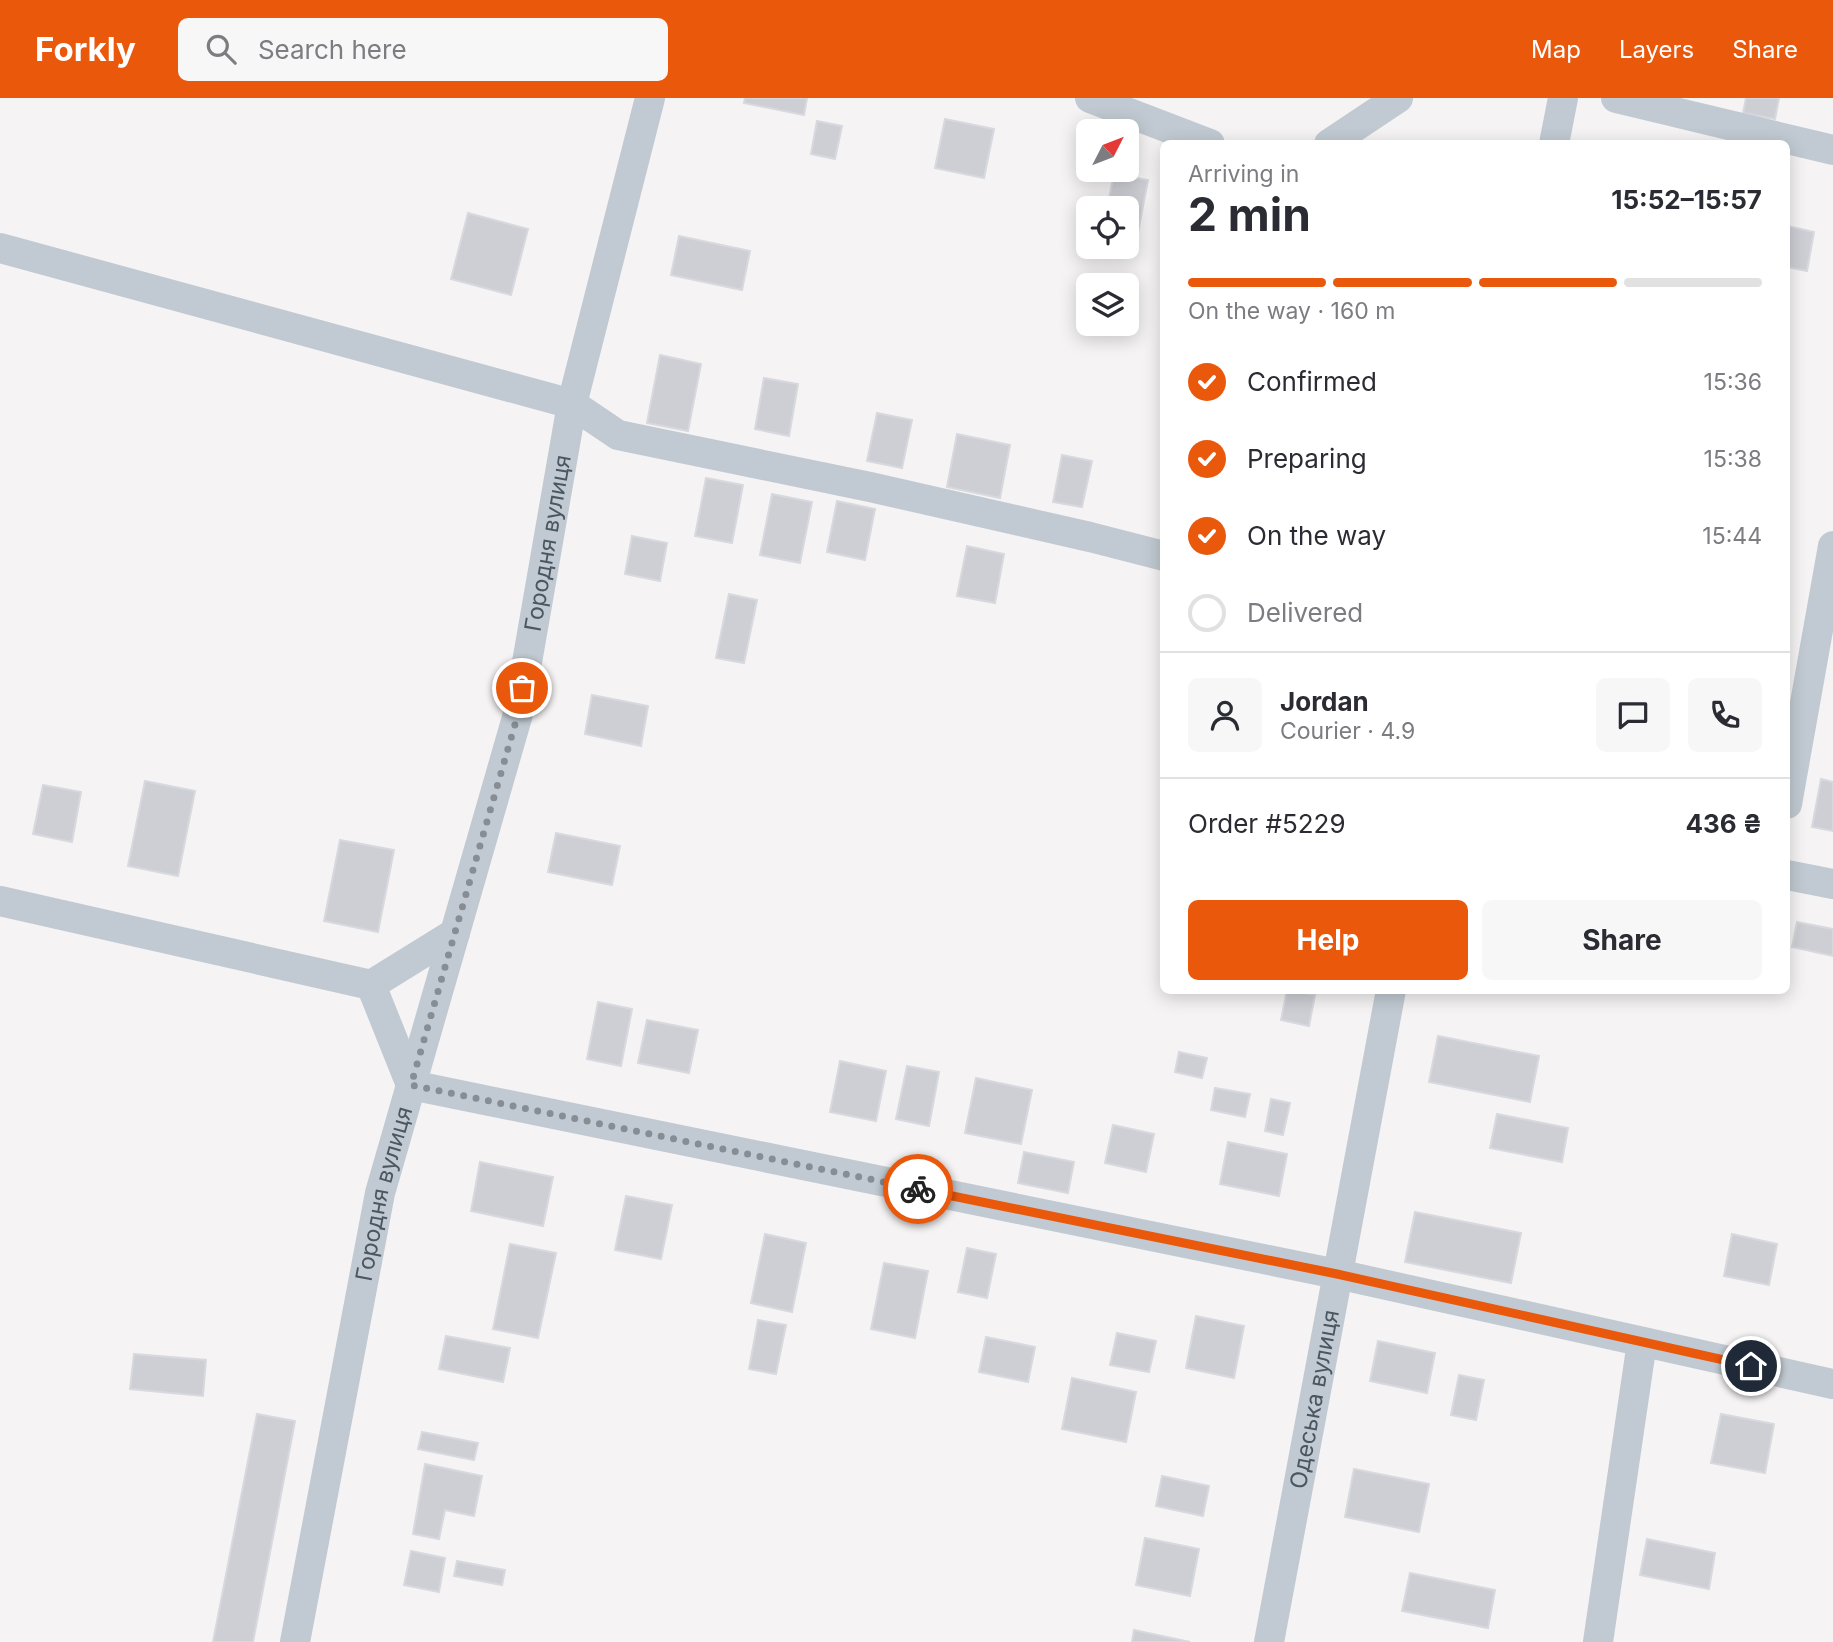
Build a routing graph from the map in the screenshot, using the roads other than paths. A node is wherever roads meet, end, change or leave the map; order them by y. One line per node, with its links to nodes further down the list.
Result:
1 (650, 98): 11 (street, Городня вулиця)
2 (1091, 98): 6 (street)
3 (1398, 98): 7 (street)
4 (1563, 98): 8 (street)
5 (1616, 98): 9 (street)
6 (1200, 140)
7 (1335, 140)
8 (1556, 140)
9 (1833, 150)
10 (0, 248): 11 (street)
11 (572, 404): 13 (street); 19 (street, Городня вулиця)
12 (1833, 546): 14 (street)
13 (1160, 555)
14 (1825, 637): 15 (street)
15 (1790, 791)
16 (1790, 876): 17 (street)
17 (1833, 884)
18 (0, 901): 20 (street)
19 (455, 933): 20 (street); 22 (street, Городня вулиця)
20 (371, 985): 22 (street)
21 (1390, 994): 23 (street, Одеська вулиця)
22 (411, 1085): 23 (street); 26 (street, Городня вулиця)
23 (1337, 1274): 24 (street); 27 (street, Одеська вулиця)
24 (1642, 1342): 25 (street); 28 (street)
25 (1833, 1384)
26 (295, 1642)
27 (1269, 1642)
28 (1598, 1642)

